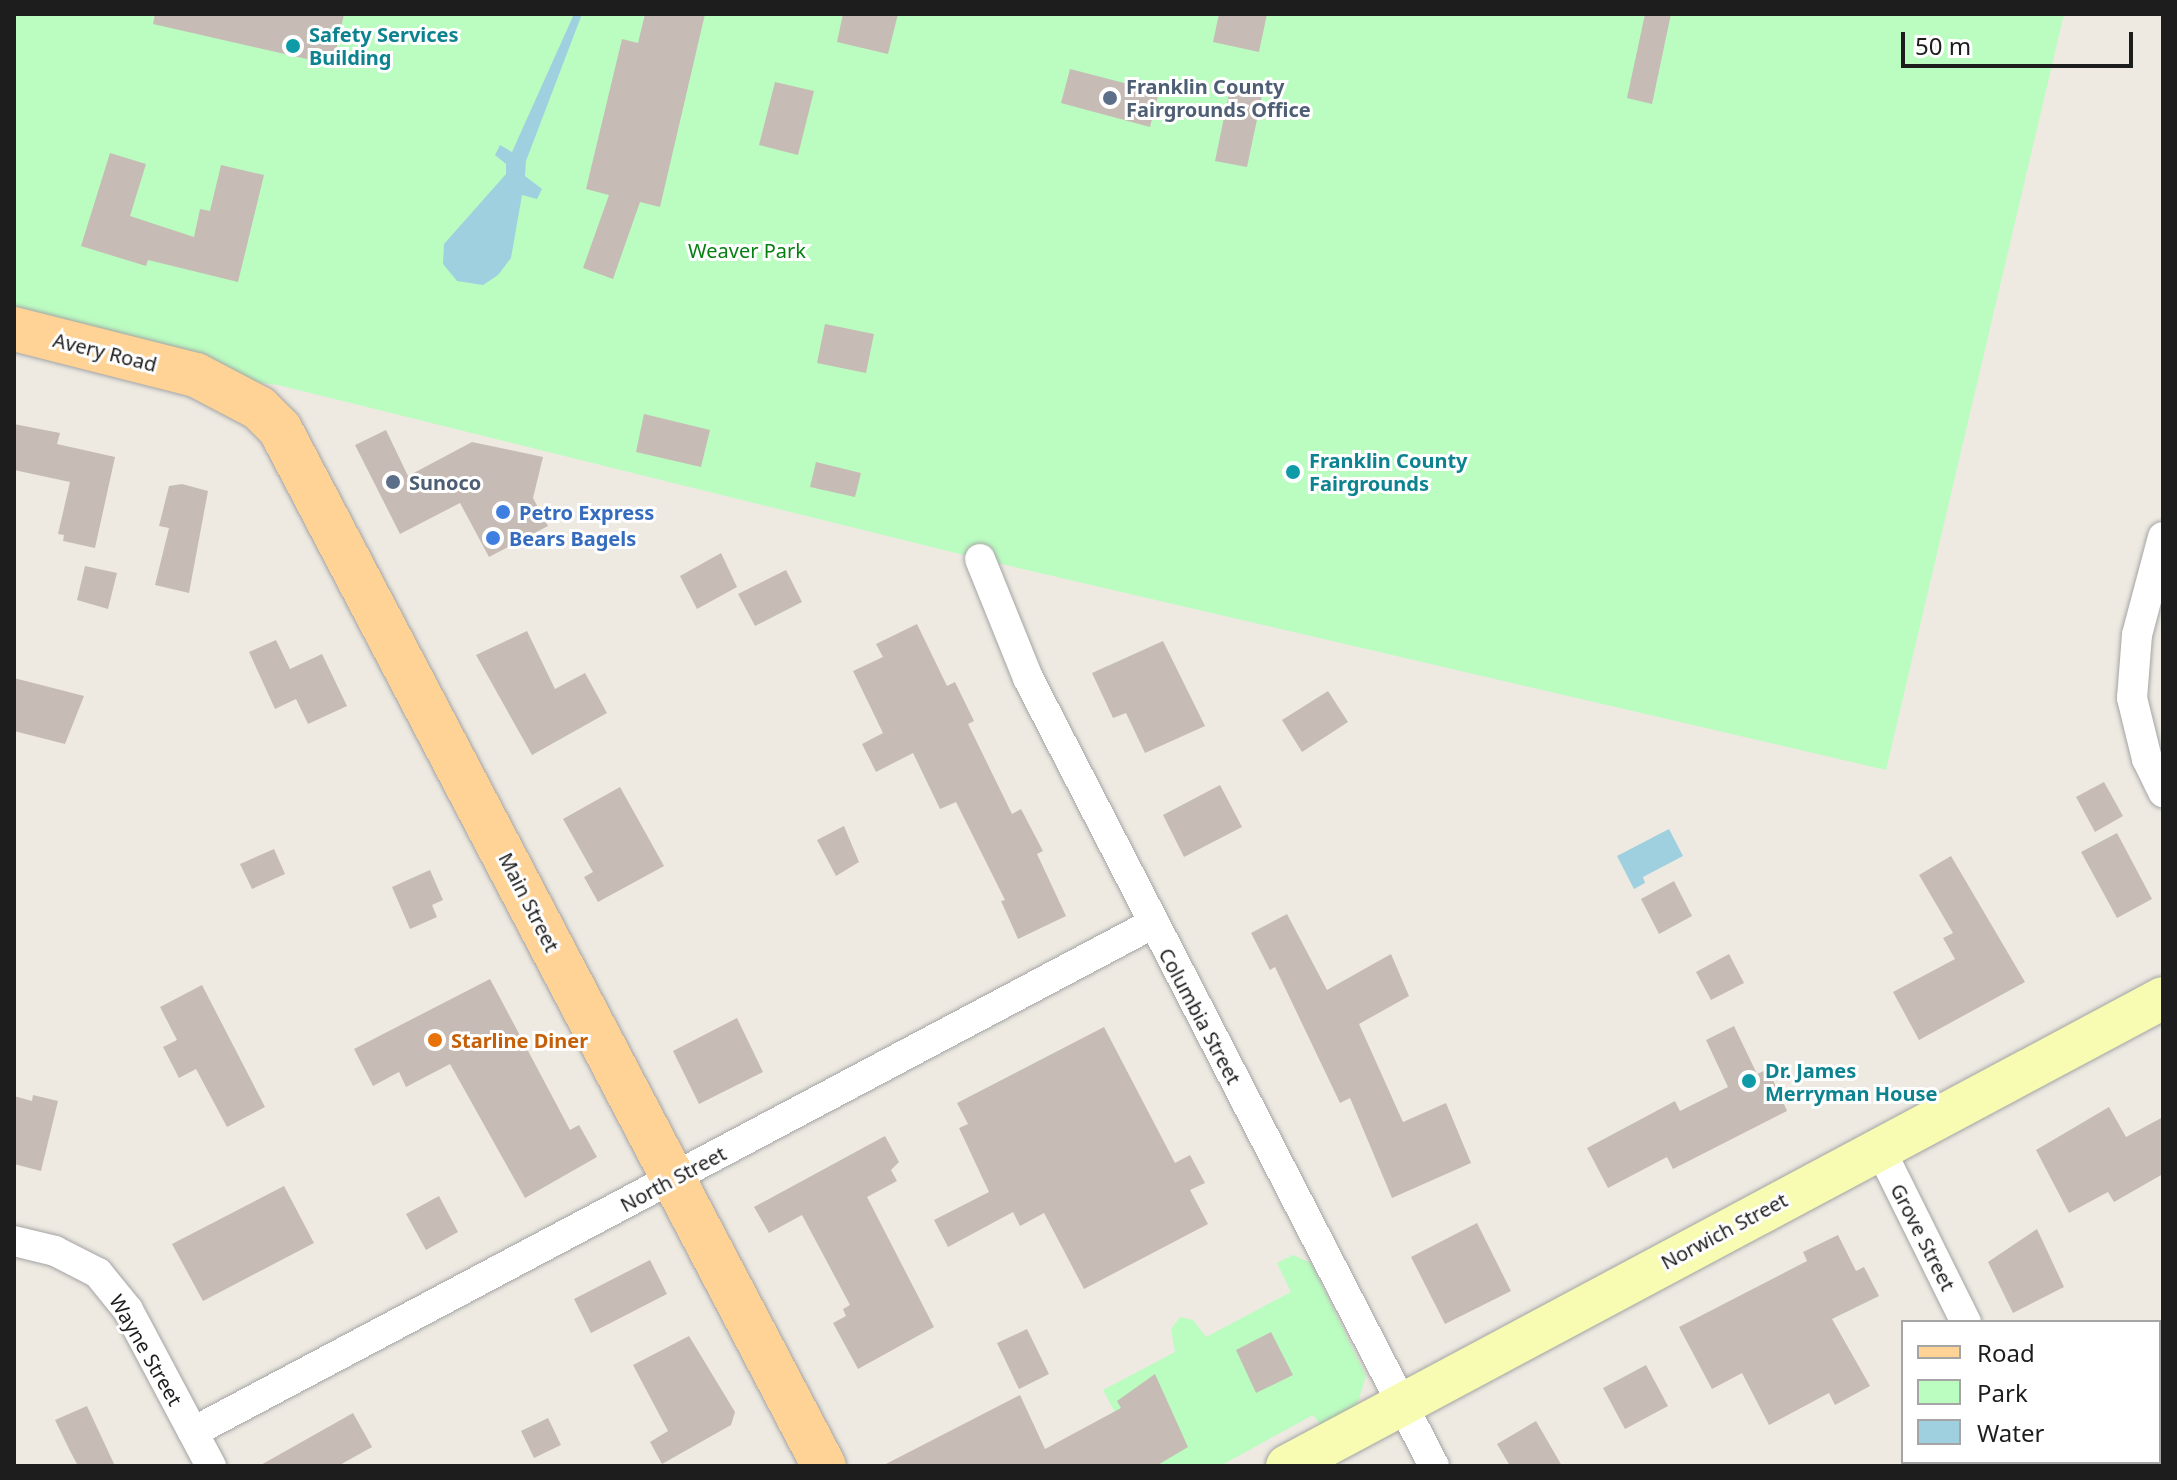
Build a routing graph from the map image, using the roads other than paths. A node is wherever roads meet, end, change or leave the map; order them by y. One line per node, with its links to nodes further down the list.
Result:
1 (14, 329): 2 (main road, Avery Road)
2 (196, 375): 9 (main road, Main Street)
3 (2163, 537): 5 (street)
4 (980, 559): 6 (street, Columbia Street)
5 (2163, 792)
6 (1152, 924): 9 (street, North Street); 12 (street, Columbia Street)
7 (2163, 998): 8 (main road, Norwich Street)
8 (1881, 1151): 11 (street, Grove Street); 12 (main road, Norwich Street)
9 (674, 1180): 13 (street, North Street); 15 (main road, Main Street)
10 (14, 1241): 13 (street, Wayne Street)
11 (1965, 1320)
12 (1401, 1404): 16 (main road, Norwich Street); 17 (street, Columbia Street)
13 (193, 1432): 14 (street, Wayne Street)
14 (211, 1466)
15 (824, 1466)
16 (1287, 1466)
17 (1434, 1466)

